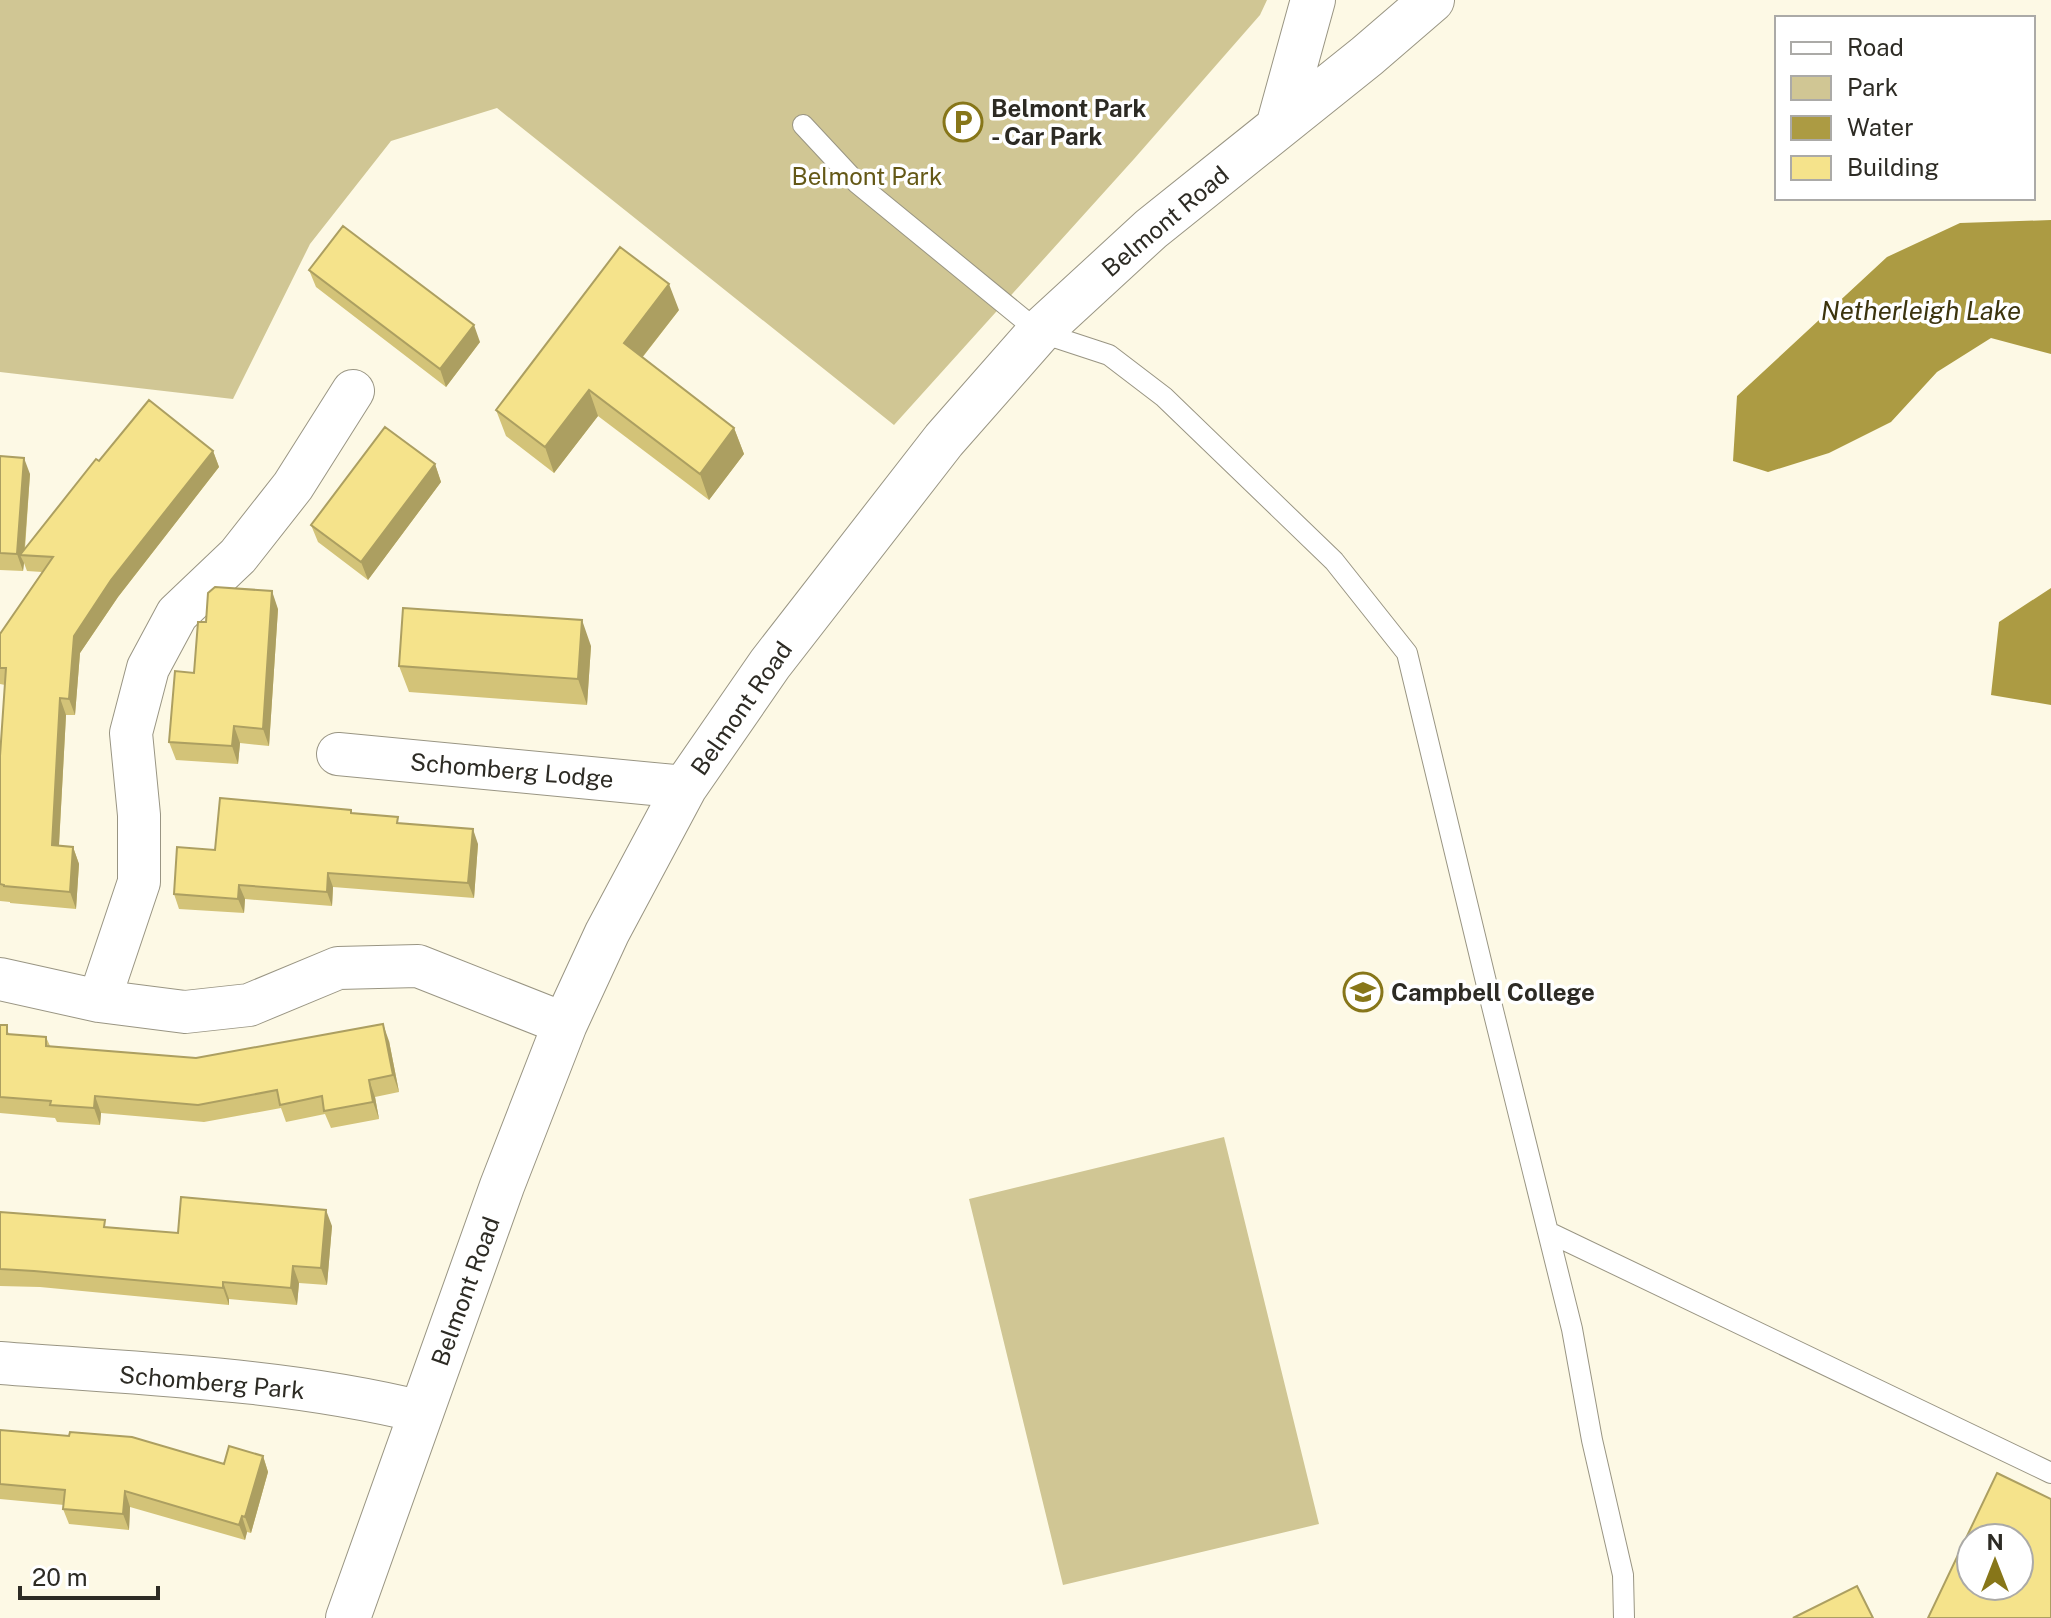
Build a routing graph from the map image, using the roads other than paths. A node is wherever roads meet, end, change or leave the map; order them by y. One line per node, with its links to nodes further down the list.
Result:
1 (1313, 0): 4 (main road)
2 (1427, 2): 4 (main road, Belmont Road)
3 (803, 125): 5 (lane)
4 (1278, 127): 5 (main road, Belmont Road)
5 (1039, 332): 8 (main road, Belmont Road); 12 (lane)
6 (353, 391): 10 (street)
7 (338, 754): 8 (street, Schomberg Lodge)
8 (685, 787): 11 (main road, Belmont Road)
9 (0, 979): 10 (street)
10 (99, 1001): 11 (street)
11 (565, 1024): 14 (main road, Belmont Road)
12 (1548, 1232): 15 (lane); 17 (lane)
13 (0, 1363): 14 (street, Schomberg Park)
14 (422, 1412): 16 (main road, Belmont Road)
15 (2051, 1473)
16 (348, 1618)
17 (1624, 1618)

